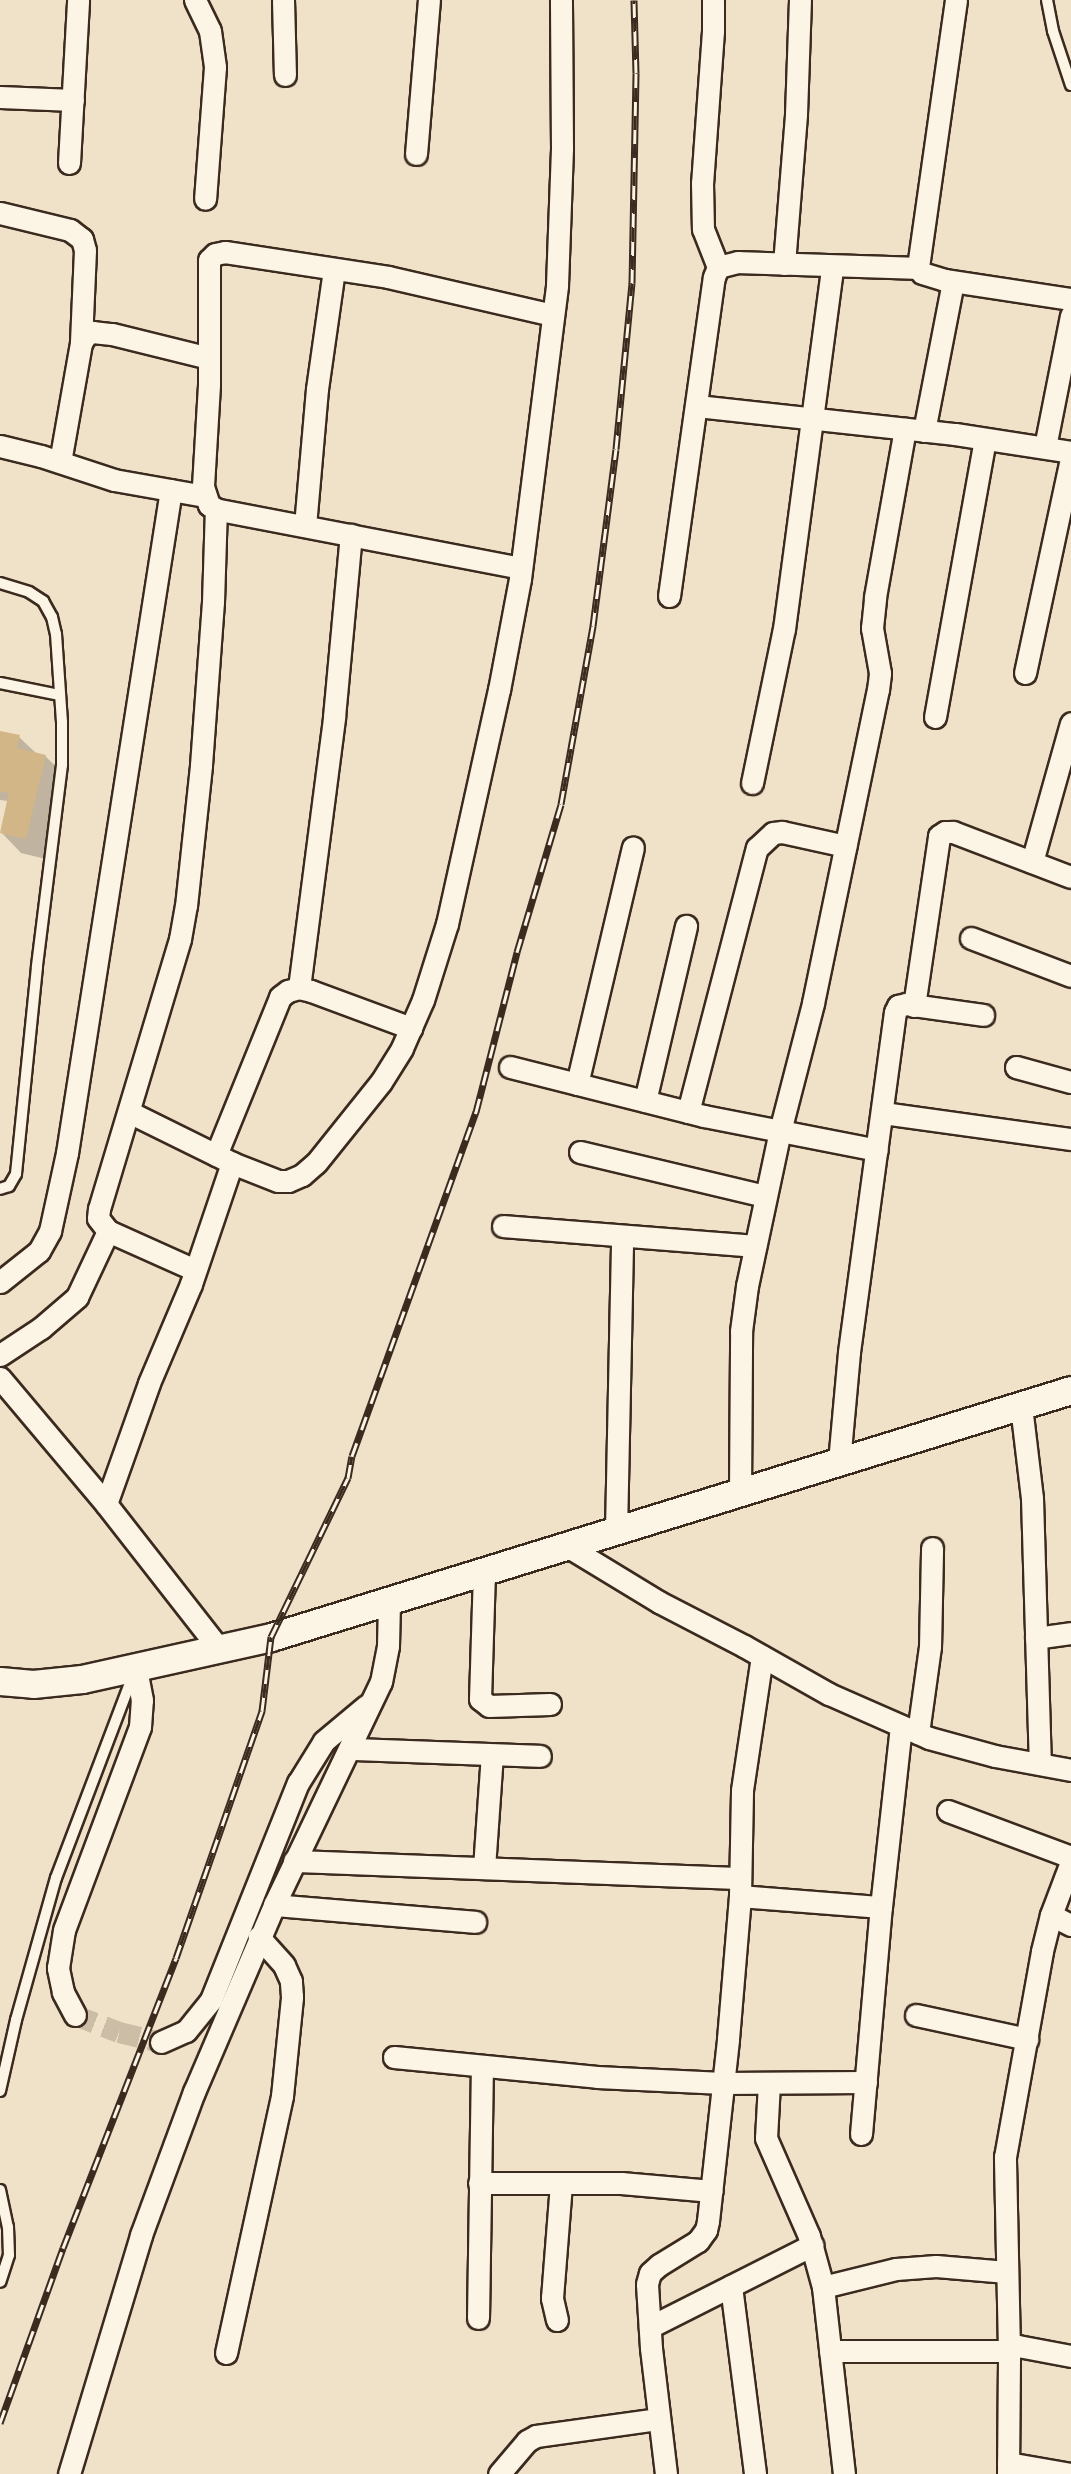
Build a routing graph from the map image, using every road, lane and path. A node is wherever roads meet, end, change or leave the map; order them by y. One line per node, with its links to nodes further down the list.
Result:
1 (78, 0): 13 (street)
2 (195, 0): 16 (street)
3 (283, 0): 10 (street)
4 (429, 0): 14 (street)
5 (561, 0): 25 (street)
6 (713, 0): 19 (street)
7 (800, 0): 18 (street)
8 (956, 0): 21 (street)
9 (1047, 0): 11 (lane)
10 (285, 75)
11 (1071, 85)
12 (0, 97): 13 (street)
13 (73, 100): 15 (street)
14 (416, 154)
15 (69, 163)
16 (205, 199)
17 (0, 213): 27 (street)
18 (784, 264): 19 (street); 20 (street)
19 (718, 267): 29 (street)
20 (832, 267): 21 (street); 30 (street)
21 (918, 268): 23 (street)
22 (334, 270): 25 (street); 28 (street); 40 (street)
23 (953, 282): 24 (street); 31 (street)
24 (1071, 299)
25 (553, 315): 42 (street)
26 (1071, 316): 34 (street)
27 (81, 343): 28 (street); 37 (street)
28 (209, 358): 39 (street)
29 (697, 406): 30 (street); 44 (street)
30 (813, 419): 31 (street); 50 (street)
31 (915, 430): 32 (street); 51 (street)
32 (985, 438): 34 (street); 48 (street)
33 (0, 446): 37 (street)
34 (1045, 447): 35 (street)
35 (1071, 452)
36 (1071, 459): 45 (street)
37 (60, 462): 38 (street)
38 (171, 490): 39 (street); 82 (street)
39 (210, 503): 40 (street); 67 (street)
40 (305, 526): 41 (street)
41 (351, 535): 42 (street); 58 (street)
42 (521, 568): 61 (street)
43 (0, 583): 47 (lane)
44 (669, 596)
45 (1026, 673)
46 (0, 683): 47 (lane)
47 (59, 695): 75 (lane)
48 (934, 717)
49 (1071, 723): 53 (street)
50 (752, 783)
51 (845, 846): 68 (street); 70 (street)
52 (633, 848): 65 (street)
53 (1032, 862): 54 (street); 59 (street)
54 (1071, 877)
55 (686, 926): 66 (street)
56 (971, 938): 57 (street)
57 (1071, 976)
58 (299, 988): 61 (street); 74 (street)
59 (914, 1006): 60 (street); 69 (street)
60 (983, 1015)
61 (411, 1028): 74 (street)
62 (510, 1067): 65 (street)
63 (1016, 1068): 64 (street)
64 (1071, 1082)
65 (577, 1084): 66 (street)
66 (645, 1101): 68 (street)
67 (129, 1112): 74 (street); 78 (street)
68 (688, 1112): 70 (street)
69 (883, 1113): 71 (street); 72 (street)
70 (780, 1131): 72 (street); 76 (street)
71 (1071, 1139)
72 (877, 1150): 87 (street)
73 (580, 1152): 76 (street)
74 (224, 1159): 81 (street)
75 (0, 1189)
76 (765, 1196): 80 (street)
77 (503, 1226): 79 (street)
78 (108, 1231): 81 (street); 83 (street)
79 (622, 1237): 80 (street); 90 (street)
80 (755, 1246): 88 (street)
81 (195, 1270): 89 (street)
82 (0, 1282)
83 (0, 1355)
84 (0, 1378): 89 (street)
85 (1071, 1390): 86 (street)
86 (1021, 1406): 87 (street); 96 (street)
87 (839, 1462): 88 (street)
88 (740, 1493): 90 (street)
89 (106, 1504): 97 (street)
90 (616, 1531): 91 (street)
91 (567, 1546): 93 (street); 98 (street)
92 (932, 1548): 103 (street)
93 (484, 1572): 94 (street); 102 (street)
94 (389, 1601): 97 (street); 101 (street)
95 (1071, 1633): 96 (street)
96 (1036, 1638): 107 (street)
97 (220, 1650): 99 (street)
98 (762, 1656): 103 (street); 114 (street)
99 (136, 1668): 100 (street); 122 (street); 130 (lane)
100 (0, 1681)
101 (370, 1703): 104 (street); 124 (street)
102 (550, 1704)
103 (910, 1729): 107 (street); 116 (street)
104 (351, 1749): 105 (street); 111 (street)
105 (492, 1755): 106 (street); 113 (street)
106 (540, 1756)
107 (1040, 1764): 108 (street)
108 (1071, 1770)
109 (948, 1811): 110 (street)
110 (1071, 1857)
111 (294, 1861): 113 (street); 115 (street)
112 (1071, 1862): 117 (street)
113 (484, 1868): 114 (street)
114 (740, 1887): 116 (street); 128 (street)
115 (274, 1905): 118 (street); 120 (street)
116 (881, 1907): 127 (street)
117 (1051, 1915): 119 (street); 123 (street)
118 (475, 1922)
119 (1071, 1925)
120 (259, 1937): 147 (street); 151 (street)
121 (915, 2014): 123 (street)
122 (75, 2015)
123 (1027, 2039): 138 (street)
124 (161, 2042)
125 (394, 2057): 126 (street)
126 (482, 2066): 128 (street); 132 (street)
127 (866, 2082): 129 (street); 131 (street)
128 (723, 2083): 129 (street); 135 (street)
129 (769, 2083): 137 (street)
130 (0, 2091)
131 (861, 2134)
132 (479, 2183): 133 (street); 142 (street)
133 (561, 2183): 135 (street); 143 (street)
134 (0, 2190): 136 (lane)
135 (712, 2191): 144 (street)
136 (4, 2226): 139 (lane)
137 (812, 2245): 140 (street); 141 (street)
138 (1007, 2272): 141 (street); 146 (street)
139 (0, 2282)
140 (730, 2286): 144 (street); 154 (street)
141 (823, 2287): 145 (street)
142 (478, 2318)
143 (557, 2319)
144 (650, 2327): 149 (street)
145 (830, 2351): 146 (street); 155 (street)
146 (1009, 2351): 148 (street); 150 (street)
147 (226, 2353)
148 (1071, 2356)
149 (659, 2419): 152 (street); 153 (street)
150 (1008, 2469): 156 (street)
151 (69, 2474)
152 (499, 2474)
153 (666, 2474)
154 (755, 2474)
155 (844, 2474)
156 (1071, 2474)

